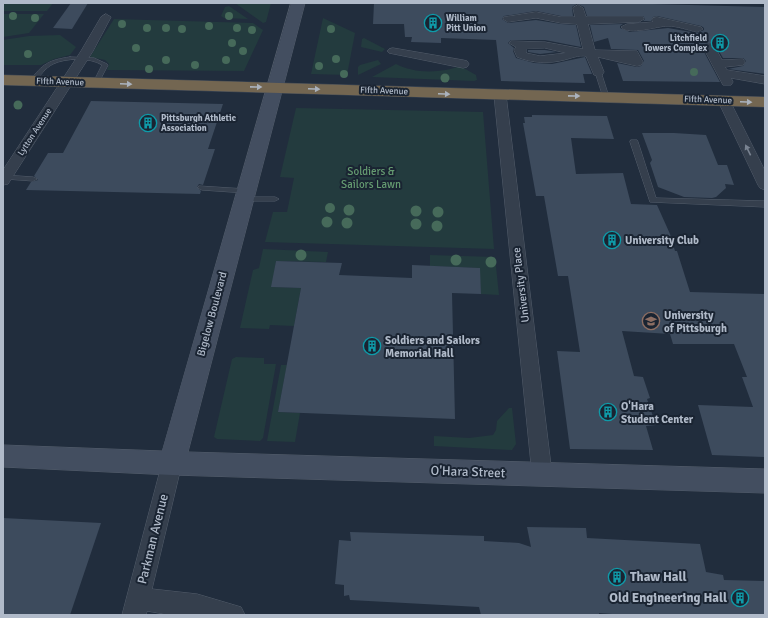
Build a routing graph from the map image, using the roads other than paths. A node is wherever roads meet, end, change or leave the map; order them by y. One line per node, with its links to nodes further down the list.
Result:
1 (298, 3): 28 (main road, Bigelow Boulevard)
2 (578, 8): 7 (street)
3 (106, 17): 18 (street, Lytton Avenue)
4 (503, 18): 7 (street)
5 (639, 19): 7 (street)
6 (652, 19): 8 (street)
7 (585, 21): 8 (street); 15 (street)
8 (673, 21): 9 (street)
9 (699, 30)
10 (422, 45): 17 (street)
11 (709, 47): 22 (street)
12 (518, 48): 15 (street)
13 (612, 48): 15 (street)
14 (461, 52): 17 (street)
15 (590, 52): 21 (street)
16 (391, 56): 17 (street)
17 (424, 57): 20 (street)
18 (82, 59): 25 (lane); 26 (street, Lytton Avenue); 27 (lane)
19 (740, 62): 22 (street)
20 (464, 64)
21 (598, 72): 30 (lane)
22 (723, 73): 24 (street)
23 (3, 80): 25 (highway, Fifth Avenue)
24 (765, 80)
25 (33, 81): 26 (highway, Fifth Avenue)
26 (67, 82): 27 (highway, Fifth Avenue); 36 (street, Lytton Avenue)
27 (96, 83): 28 (highway, Fifth Avenue, one-way to 28)
28 (275, 88): 29 (highway, Fifth Avenue, one-way to 29); 39 (main road, Bigelow Boulevard)
29 (500, 95): 30 (highway, Fifth Avenue, one-way to 30); 44 (street, University Place)
30 (606, 97): 31 (highway, Fifth Avenue)
31 (724, 101): 32 (highway, Fifth Avenue, one-way to 32); 34 (street, one-way to 31)
32 (765, 102)
33 (634, 142): 41 (lane)
34 (762, 173): 37 (street)
35 (33, 178): 36 (lane)
36 (4, 180)
37 (765, 185)
38 (202, 188): 39 (lane)
39 (245, 195): 40 (lane); 43 (main road, Bigelow Boulevard)
40 (275, 199)
41 (765, 204)
42 (3, 456): 43 (main road)
43 (172, 463): 44 (main road, O'Hara Street); 46 (street, Parkman Avenue)
44 (542, 474): 45 (main road, O'Hara Street)
45 (765, 481)
46 (136, 606): 47 (street)
47 (233, 615)

